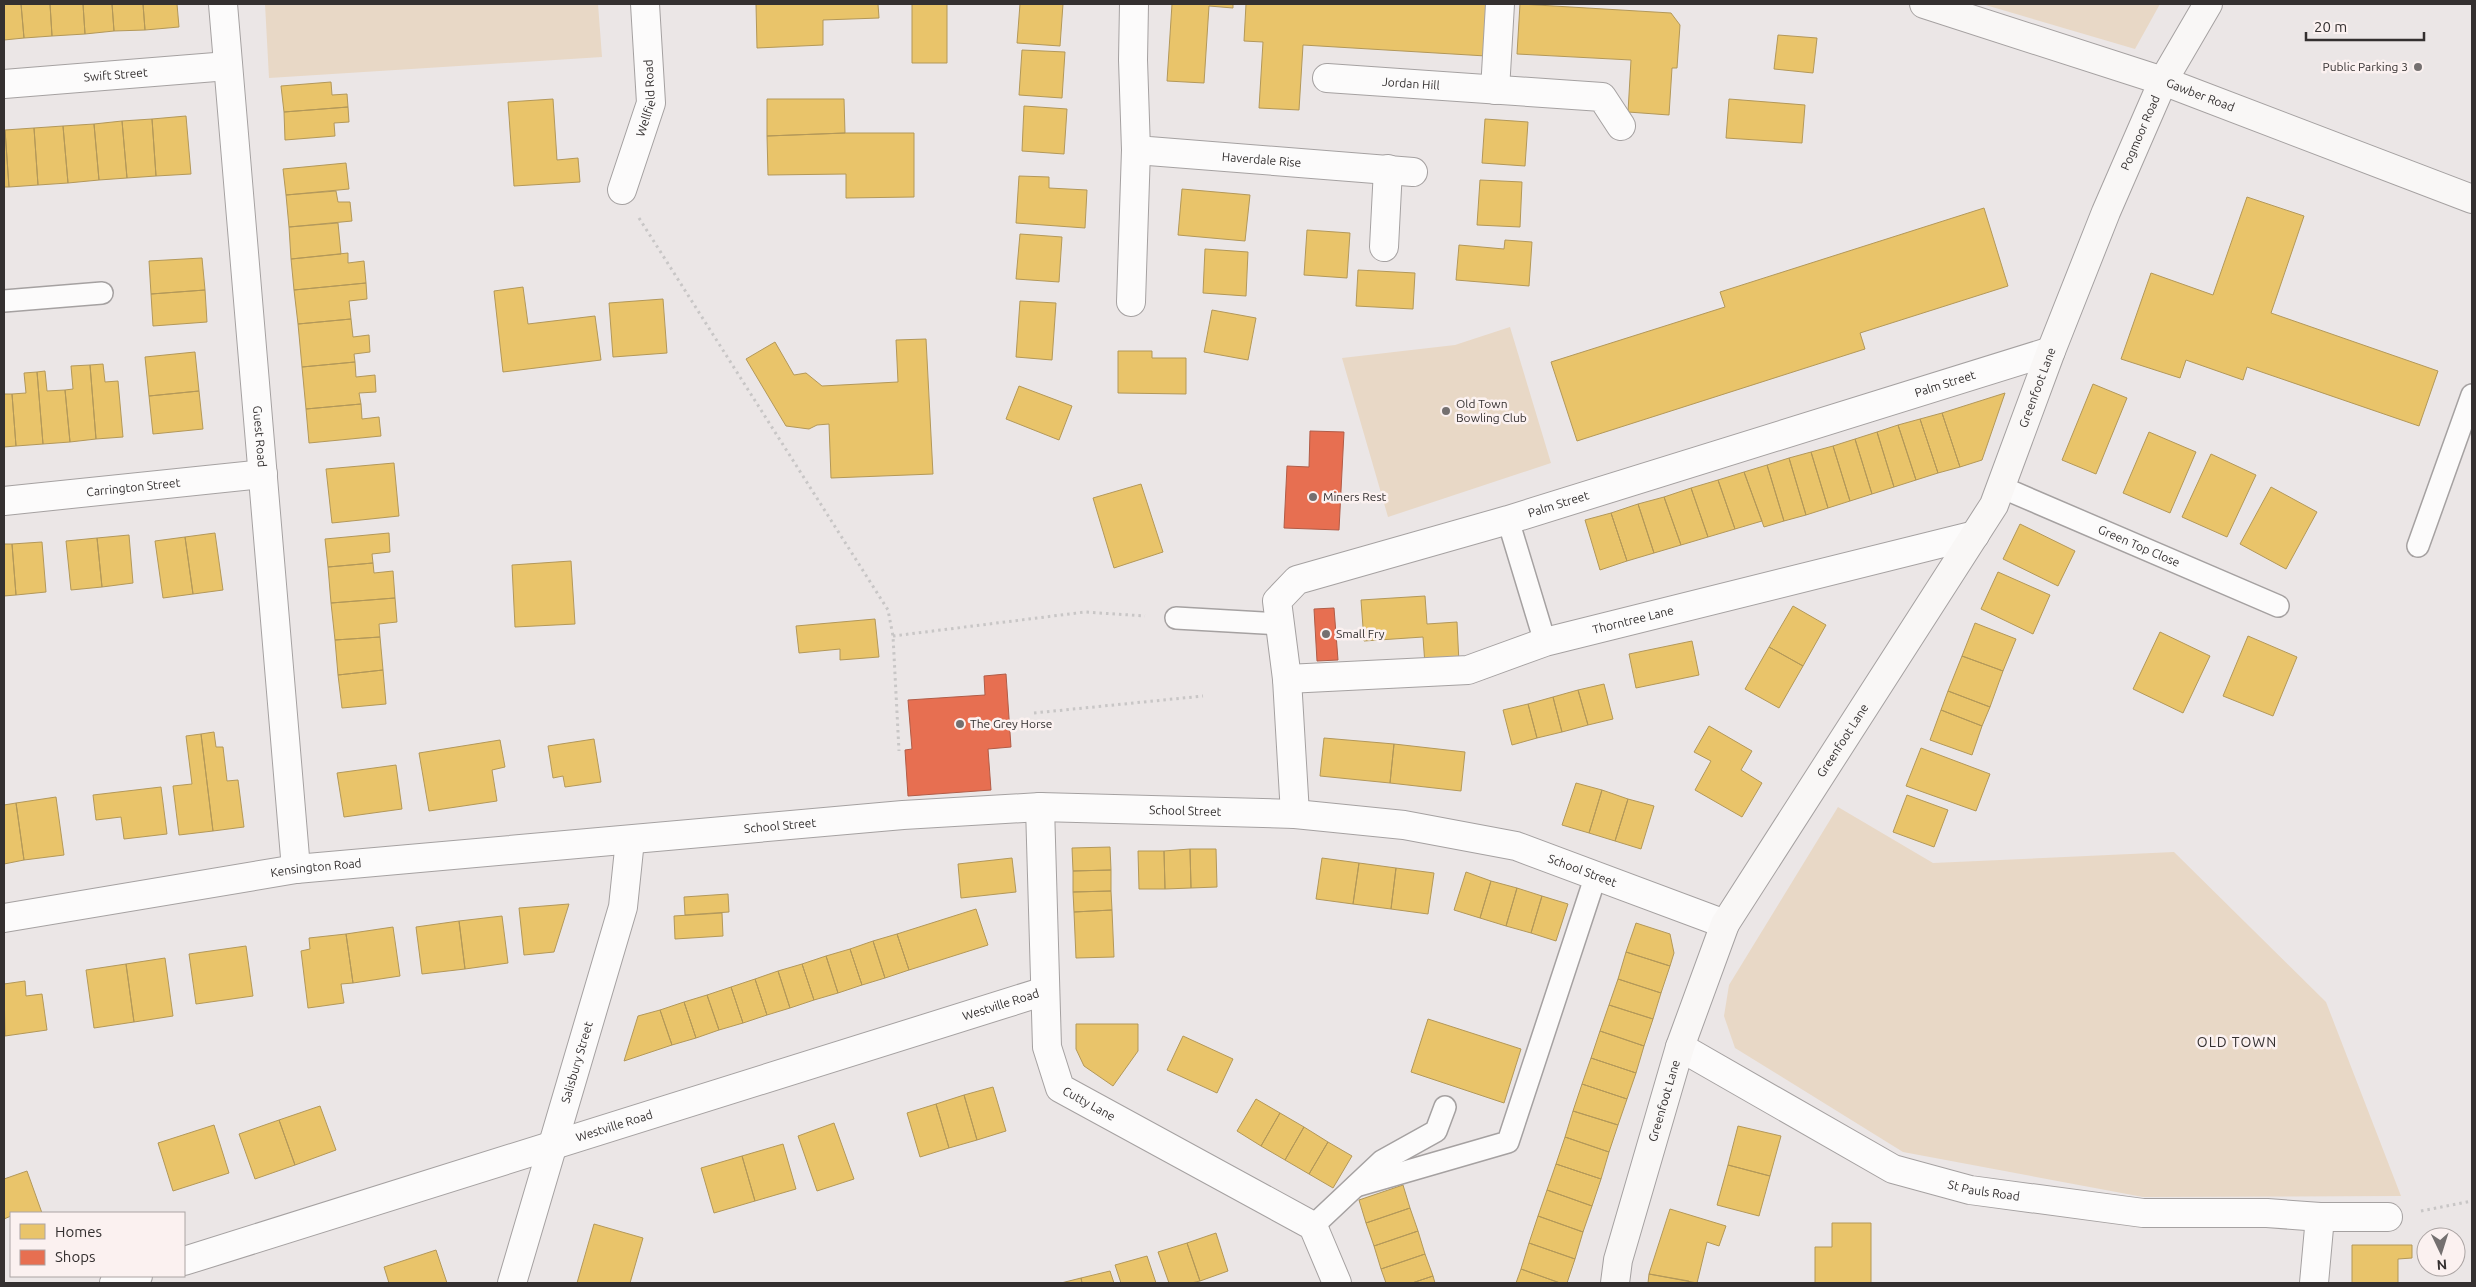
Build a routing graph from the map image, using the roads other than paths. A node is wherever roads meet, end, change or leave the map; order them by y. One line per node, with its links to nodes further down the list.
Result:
1 (223, 4): 7 (street, Guest Road)
2 (645, 4): 14 (street, Wellfield Road)
3 (1134, 4): 13 (street)
4 (1500, 4): 11 (street)
5 (1924, 4): 9 (street, Gawber Road)
6 (2208, 4): 9 (street, Pogmoor Road)
7 (228, 66): 10 (street, Swift Street); 23 (street, Guest Road)
8 (1327, 78): 11 (street, Jordan Hill)
9 (2163, 81): 15 (street, Gawber Road); 16 (street, Pogmoor Road)
10 (4, 84)
11 (1495, 90): 12 (street, Jordan Hill)
12 (1622, 126)
13 (1136, 150): 17 (street, Haverdale Rise); 20 (street)
14 (622, 190)
15 (2472, 199)
16 (2106, 212): 21 (street, Greenfoot Lane)
17 (1384, 247)
18 (102, 293): 19 (lane)
19 (4, 301)
20 (1132, 302)
21 (2051, 351): 24 (street, Greenfoot Lane); 26 (street, Palm Street)
22 (2472, 395): 28 (lane)
23 (263, 474): 25 (street, Carrington Street); 37 (street, Guest Road)
24 (2001, 487): 27 (street, Greenfoot Lane); 29 (lane, Green Top Close)
25 (4, 501)
26 (1508, 520): 31 (street, Palm Street); 32 (lane)
27 (1975, 535): 32 (street, Thorntree Lane); 40 (street, Greenfoot Lane)
28 (2418, 546)
29 (2278, 606)
30 (1176, 618): 31 (lane)
31 (1280, 624): 33 (street, Palm Street)
32 (1545, 642): 33 (street, Thorntree Lane)
33 (1287, 679): 35 (street, Palm Street)
34 (1040, 807): 35 (street, School Street); 36 (street, School Street); 41 (street, Cutty Lane)
35 (1295, 814): 38 (street, School Street)
36 (630, 840): 37 (street, Kensington Road); 44 (street, Salisbury Street)
37 (296, 870): 39 (street, Kensington Road)
38 (1596, 875): 40 (street, School Street); 45 (lane)
39 (4, 918)
40 (1725, 924): 42 (street, Greenfoot Lane)
41 (1044, 991): 44 (street, Westville Road); 48 (street, Cutty Lane)
42 (1680, 1047): 46 (street, St Pauls Road); 54 (street, Greenfoot Lane)
43 (1444, 1107): 45 (lane)
44 (553, 1145): 49 (street, Westville Road); 52 (street, Salisbury Street)
45 (1356, 1186): 48 (lane)
46 (2320, 1217): 47 (street, St Pauls Road); 55 (street)
47 (2388, 1217)
48 (1313, 1226): 53 (street)
49 (185, 1261)
50 (135, 1277): 51 (street)
51 (114, 1283)
52 (512, 1283)
53 (1337, 1283)
54 (1615, 1283)
55 (2314, 1283)

